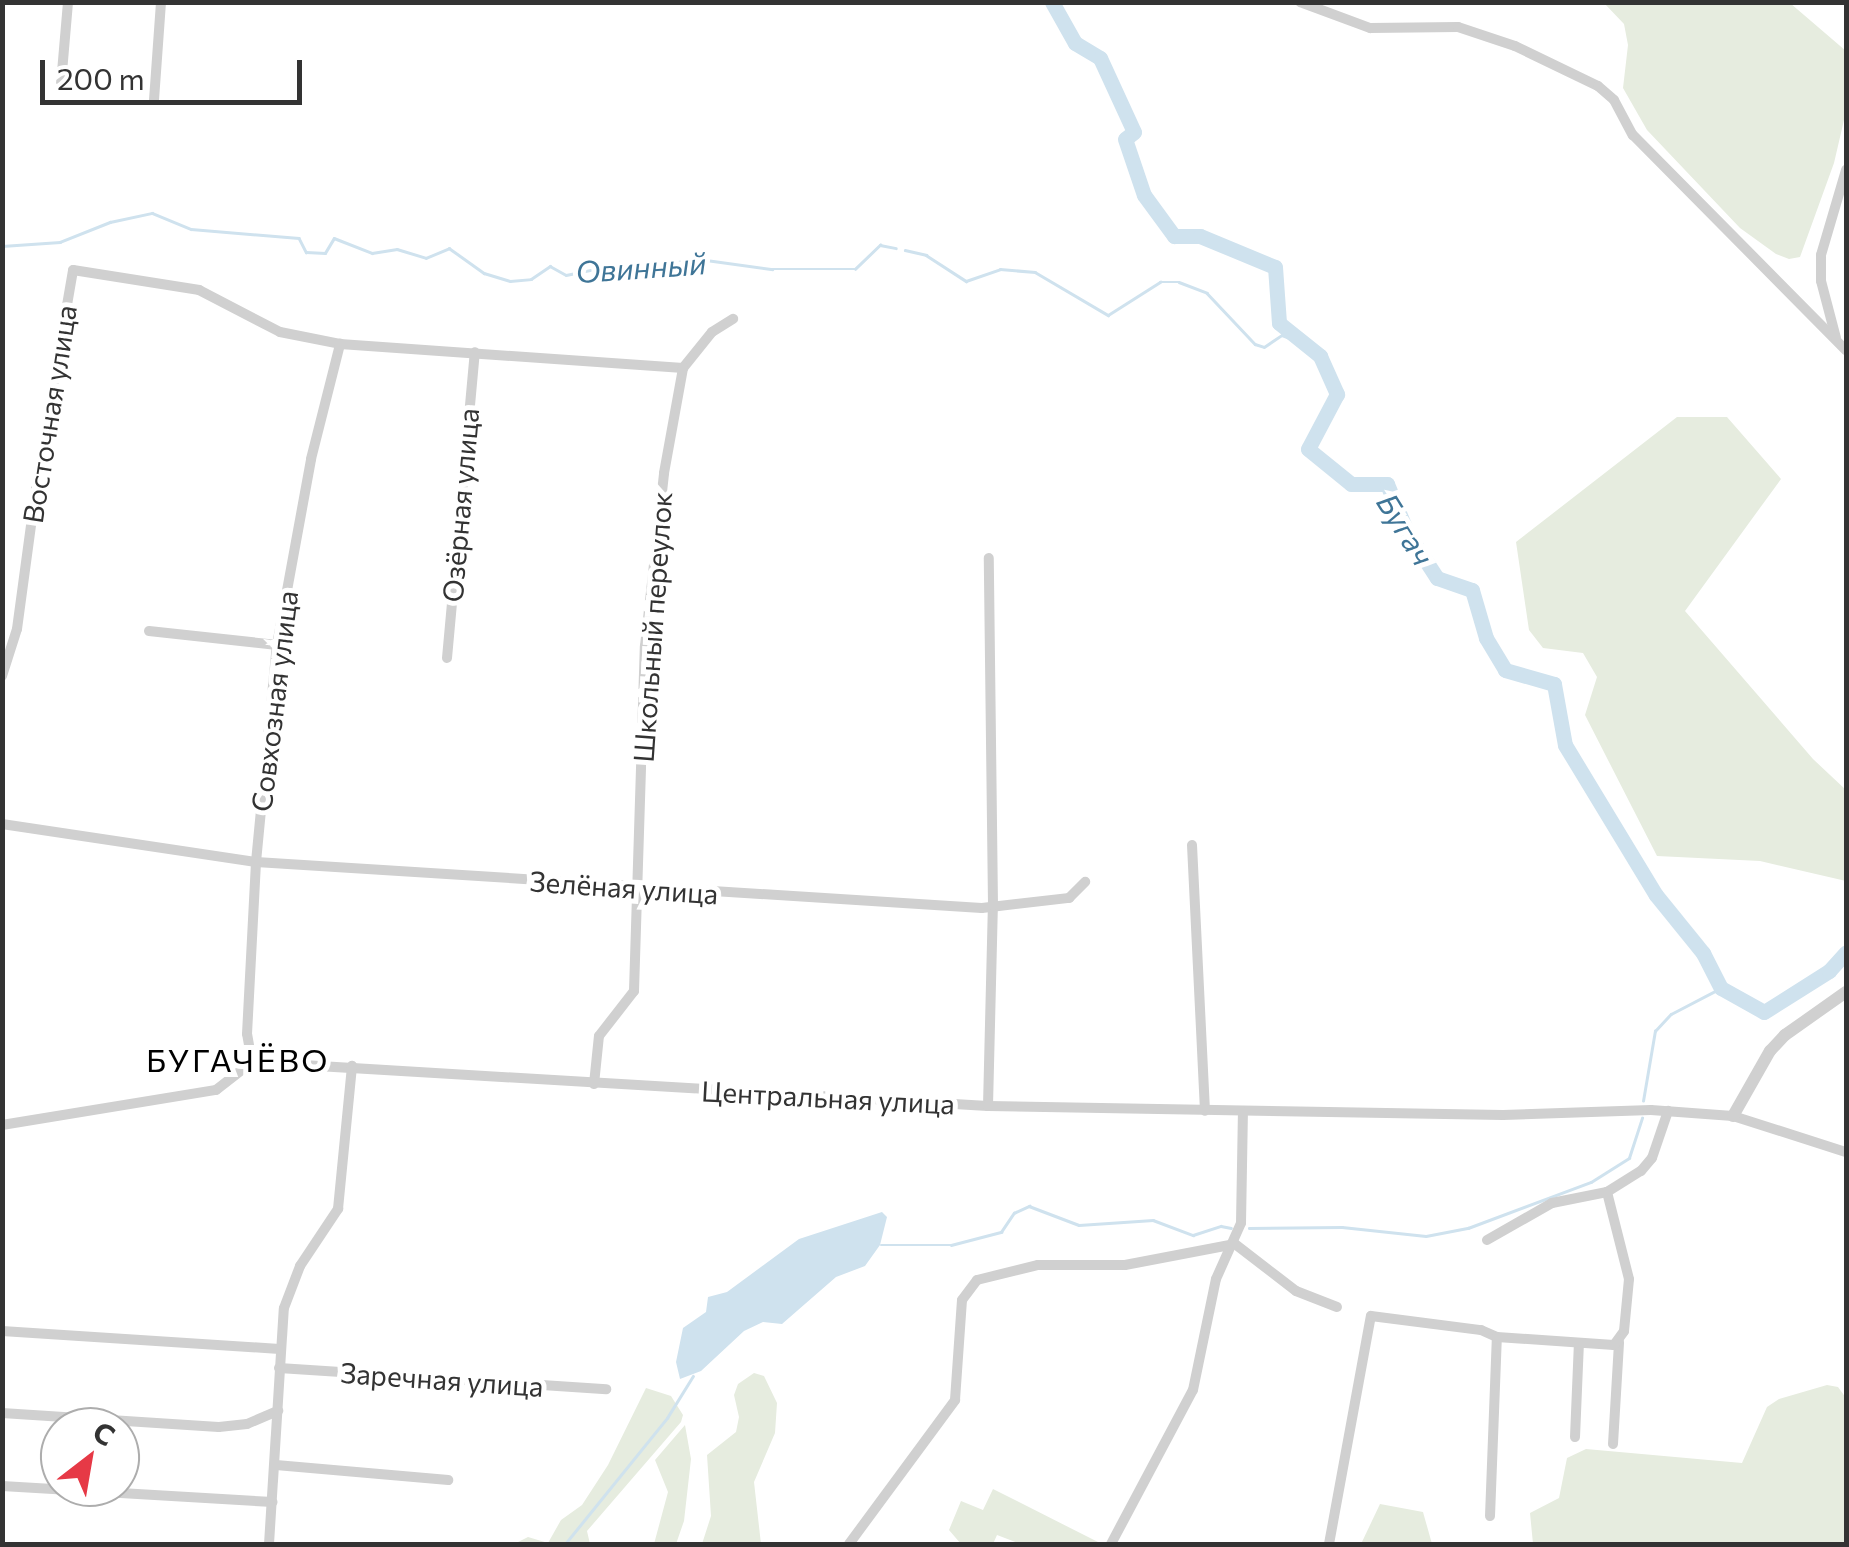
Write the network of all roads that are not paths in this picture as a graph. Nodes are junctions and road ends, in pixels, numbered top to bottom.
1 (68, 2) edge
2 (162, 2) edge
3 (1300, 2) edge
4 (61, 84) dead end
5 (154, 100) dead end
6 (1846, 170) edge
7 (733, 320) dead end
8 (1836, 340) junction
9 (340, 344) junction
10 (1846, 350) edge
11 (475, 352) junction
12 (684, 368) junction
13 (989, 558) dead end
14 (2, 616) edge
15 (17, 618) junction
16 (150, 632) dead end
17 (277, 644) junction
18 (447, 658) dead end
19 (2, 676) edge
20 (2, 824) edge
21 (1192, 844) dead end
22 (256, 862) junction
23 (1085, 882) dead end
24 (636, 888) junction
25 (993, 905) junction
26 (1846, 992) edge
27 (252, 1062) junction
28 (352, 1066) junction
29 (594, 1084) junction
30 (988, 1106) junction
31 (1206, 1111) junction
32 (1668, 1111) junction
33 (1244, 1112) junction
34 (1733, 1116) junction
35 (2, 1125) edge
36 (1846, 1152) edge
37 (1607, 1192) junction
38 (1487, 1240) dead end
39 (1235, 1244) junction
40 (1338, 1307) dead end
41 (2, 1331) edge
42 (1496, 1337) junction
43 (1619, 1342) junction
44 (1579, 1344) junction
45 (278, 1348) junction
46 (279, 1368) junction
47 (606, 1389) dead end
48 (278, 1411) junction
49 (2, 1413) edge
50 (1575, 1437) dead end
51 (1612, 1444) dead end
52 (276, 1465) junction
53 (448, 1480) dead end
54 (2, 1486) edge
55 (272, 1502) junction
56 (1490, 1516) dead end
57 (269, 1544) edge
58 (848, 1544) edge
59 (1111, 1544) edge
60 (1329, 1544) edge

1 - 4 street
2 - 5 street
3 - 8 street
6 - 8 street
7 - 12 street
8 - 10 street
9 - 11 street
9 - 15 street, Восточная улица
9 - 17 street, Совхозная улица
11 - 12 street
11 - 18 street, Озёрная улица
12 - 24 street, Школьный переулок
13 - 25 street
14 - 15 street
15 - 19 street, Восточная улица
16 - 17 street
17 - 22 street, Совхозная улица
20 - 22 street, Зелёная улица
21 - 31 street
22 - 24 street, Зелёная улица
22 - 27 street, Совхозная улица
23 - 25 street, Зелёная улица
24 - 25 street, Зелёная улица
24 - 29 street, Школьный переулок
25 - 30 street
26 - 34 street
27 - 28 street, Центральная улица
27 - 35 street
28 - 29 street, Центральная улица
28 - 45 street
29 - 30 street, Центральная улица
30 - 31 street, Центральная улица
31 - 33 street, Центральная улица
32 - 33 street, Центральная улица
32 - 34 street, Центральная улица
32 - 37 street
33 - 39 street
34 - 36 street, Центральная улица
37 - 38 street
37 - 43 street
39 - 40 street
39 - 58 street
39 - 59 street
41 - 45 street
42 - 44 street
42 - 56 street
42 - 60 street
43 - 44 street
43 - 51 street
44 - 50 street
45 - 46 street
46 - 47 street, Заречная улица
46 - 48 street
48 - 49 street
48 - 52 street
52 - 53 street
52 - 55 street
54 - 55 street
55 - 57 street

